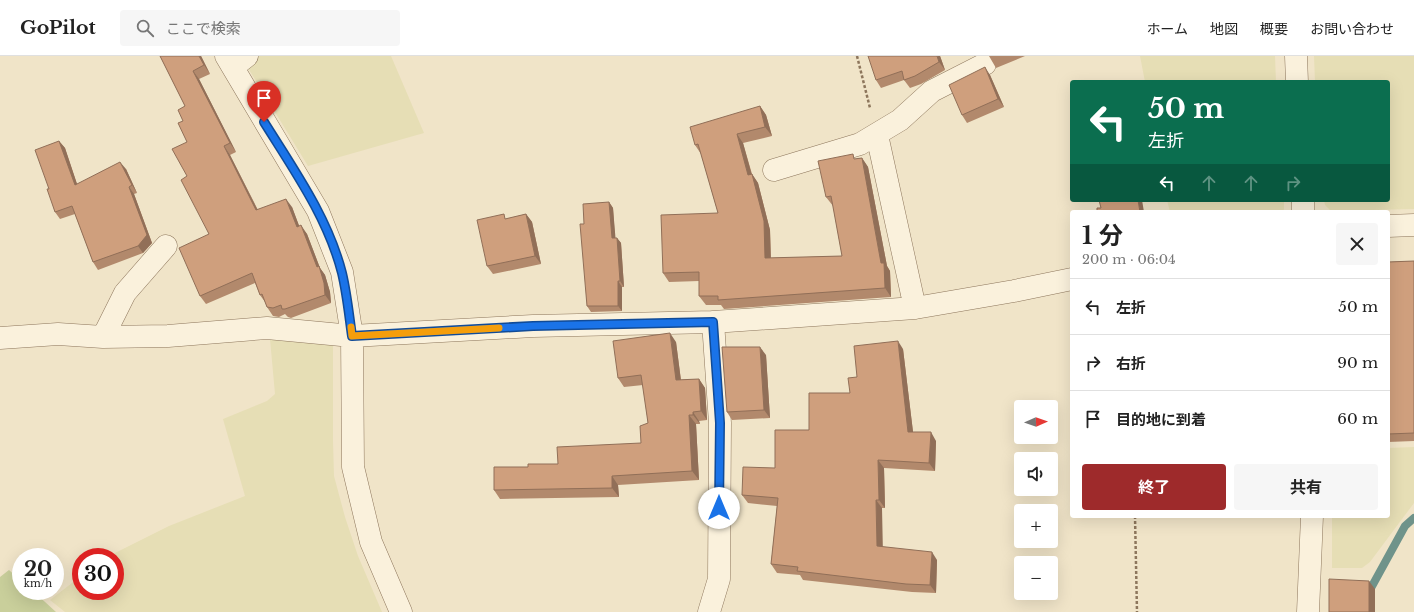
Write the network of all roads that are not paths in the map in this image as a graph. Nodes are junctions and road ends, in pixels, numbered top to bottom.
1 (1296, 56) edge
2 (235, 60) edge
3 (985, 64) dead end
4 (1297, 80) edge
5 (877, 135) junction
6 (774, 170) dead end
7 (1414, 225) edge
8 (1390, 226) edge
9 (166, 246) dead end
10 (1070, 279) edge
11 (915, 308) junction
12 (713, 322) junction
13 (352, 336) junction
14 (103, 337) junction
15 (0, 338) edge
16 (1312, 518) edge
17 (401, 612) edge
18 (709, 612) edge
19 (1308, 612) edge

1 - 4 street
2 - 13 street
3 - 5 street
5 - 6 street
5 - 11 street
7 - 8 street
9 - 14 street
10 - 11 street
11 - 12 street
12 - 13 street
12 - 18 street
13 - 14 street
13 - 17 street
14 - 15 street
16 - 19 street

